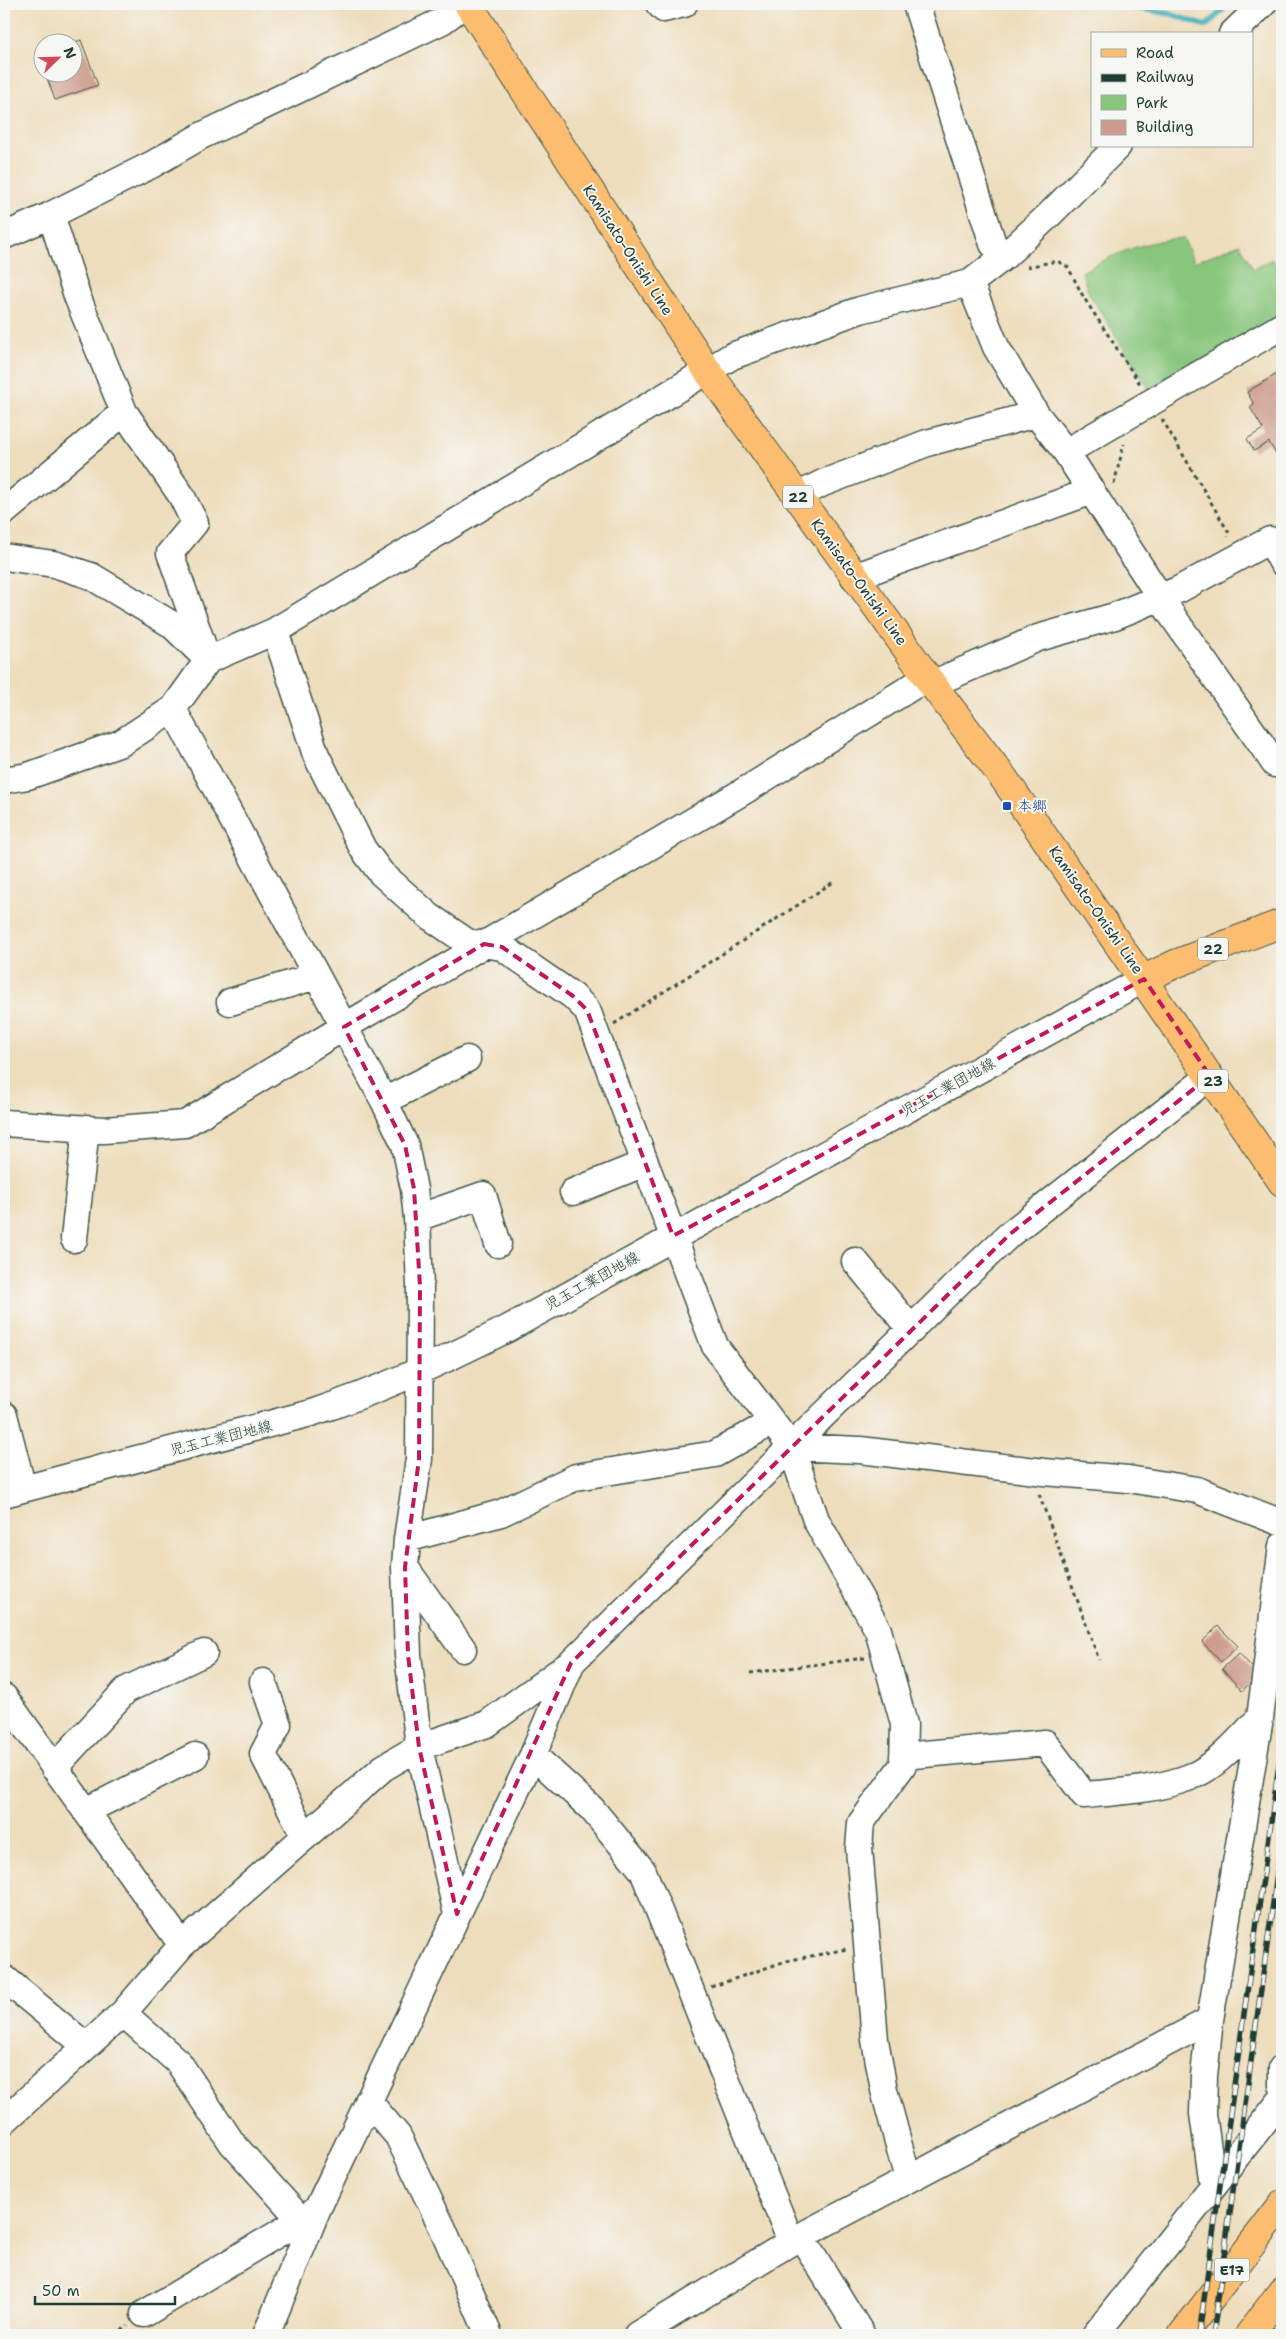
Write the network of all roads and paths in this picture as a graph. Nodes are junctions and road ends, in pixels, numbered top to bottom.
1 (466, 4) edge
2 (659, 4) edge
3 (684, 4) edge
4 (916, 4) edge
5 (1263, 4) edge
6 (1234, 32) edge
7 (1116, 148) edge
8 (51, 216) junction
9 (4, 236) edge
10 (1005, 256) junction
11 (970, 283) junction
12 (1282, 326) edge
13 (707, 370) junction
14 (1157, 411) junction
15 (124, 412) junction
16 (1036, 414) junction
17 (1127, 435) dead end
18 (1066, 452) junction
19 (1102, 489) junction
20 (797, 496) junction
21 (4, 512) edge
22 (1227, 545) dead end
23 (4, 558) edge
24 (1282, 562) edge
25 (854, 576) junction
26 (1160, 597) junction
27 (275, 631) junction
28 (208, 660) junction
29 (932, 684) junction
30 (172, 709) junction
31 (1282, 764) edge
32 (4, 780) edge
33 (835, 881) dead end
34 (1282, 923) edge
35 (484, 944) junction
36 (316, 976) junction
37 (1144, 979) junction
38 (230, 1002) dead end
39 (344, 1027) junction
40 (597, 1036) junction
41 (467, 1059) dead end
42 (1210, 1076) junction
43 (384, 1101) junction
44 (4, 1123) edge
45 (86, 1128) junction
46 (645, 1164) junction
47 (1282, 1182) edge
48 (574, 1192) dead end
49 (417, 1218) junction
50 (673, 1236) junction
51 (74, 1239) dead end
52 (498, 1244) dead end
53 (855, 1261) dead end
54 (912, 1330) junction
55 (420, 1372) junction
56 (4, 1415) edge
57 (772, 1422) junction
58 (791, 1448) junction
59 (1031, 1470) junction
60 (13, 1492) edge
61 (1282, 1523) edge
62 (406, 1539) junction
63 (1282, 1546) edge
64 (405, 1567) junction
65 (463, 1650) dead end
66 (204, 1653) dead end
67 (885, 1656) junction
68 (1099, 1660) dead end
69 (571, 1663) junction
70 (750, 1673) dead end
71 (263, 1682) dead end
72 (4, 1697) edge
73 (1260, 1718) junction
74 (419, 1747) junction
75 (533, 1755) junction
76 (195, 1756) dead end
77 (903, 1756) junction
78 (54, 1768) junction
79 (86, 1811) junction
80 (305, 1837) junction
81 (457, 1914) junction
82 (182, 1945) junction
83 (867, 1946) junction
84 (4, 1978) edge
85 (692, 1994) junction
86 (123, 2013) junction
87 (1210, 2020) junction
88 (86, 2046) junction
89 (1282, 2068) edge
90 (1282, 2085) edge
91 (1282, 2099) edge
92 (368, 2101) junction
93 (4, 2121) edge
94 (908, 2178) junction
95 (1213, 2185) junction
96 (1282, 2205) edge
97 (309, 2215) junction
98 (796, 2239) junction
99 (1282, 2290) edge
100 (144, 2314) dead end
101 (266, 2335) edge
102 (489, 2335) edge
103 (637, 2335) edge
104 (862, 2335) edge
105 (1095, 2335) edge
106 (1182, 2335) edge
107 (1249, 2335) edge

1 - 8 street
1 - 13 main road, Kamisato-Onishi Line / 22
2 - 3 street
4 - 10 street
5 - 6 street
7 - 10 street
8 - 9 street
8 - 15 street
10 - 11 street
10 - 14 path
11 - 13 street
11 - 16 street
12 - 14 street
13 - 20 main road, Kamisato-Onishi Line / 22
13 - 27 street
14 - 18 street
14 - 22 path
15 - 21 street
15 - 28 street
16 - 18 street
16 - 20 street
17 - 19 path
18 - 19 street
19 - 25 street
19 - 26 street
20 - 25 main road, Kamisato-Onishi Line / 22
23 - 28 street
24 - 26 street
25 - 29 main road, Kamisato-Onishi Line / 22
26 - 29 street
26 - 31 street
27 - 28 street
27 - 35 street
28 - 30 street
29 - 35 street
29 - 37 main road, Kamisato-Onishi Line / 22
30 - 32 street
30 - 36 street
33 - 40 path
34 - 37 main road, Kamisato-Onishi Line / 22
35 - 39 street
35 - 40 street
36 - 38 street
36 - 39 street
37 - 42 main road, 23
37 - 50 street, 児玉工業団地線
39 - 43 street
39 - 45 street
40 - 46 street
41 - 43 street
42 - 47 main road, 23
42 - 54 street
43 - 49 street
44 - 45 street
45 - 51 street
46 - 48 street
46 - 50 street
49 - 52 street
49 - 55 street
50 - 55 street, 児玉工業団地線
50 - 57 street
53 - 54 street
54 - 58 street
55 - 60 street, 児玉工業団地線
55 - 62 street
56 - 60 street
57 - 58 street
57 - 62 street
58 - 59 street
58 - 67 street
58 - 69 street
59 - 61 street
59 - 68 path
62 - 64 street
63 - 73 street
64 - 65 street
64 - 74 street
66 - 78 street
67 - 70 path
67 - 77 street
69 - 74 street
69 - 75 street
71 - 80 street
72 - 78 street
73 - 77 street
73 - 87 street
74 - 80 street
74 - 81 street
75 - 81 street
75 - 85 street
76 - 79 street
77 - 83 street
78 - 79 street
79 - 82 street
80 - 82 street
81 - 92 street
82 - 86 street
83 - 85 path
83 - 94 street
84 - 88 street
85 - 98 street
86 - 88 street
86 - 97 street
87 - 94 street
87 - 95 street
88 - 93 street
89 - 90 street
91 - 95 street
92 - 97 street
92 - 102 street
94 - 98 street
95 - 105 street
96 - 106 main road, E17
97 - 100 street
97 - 101 street
98 - 103 street
98 - 104 street
99 - 107 main road

